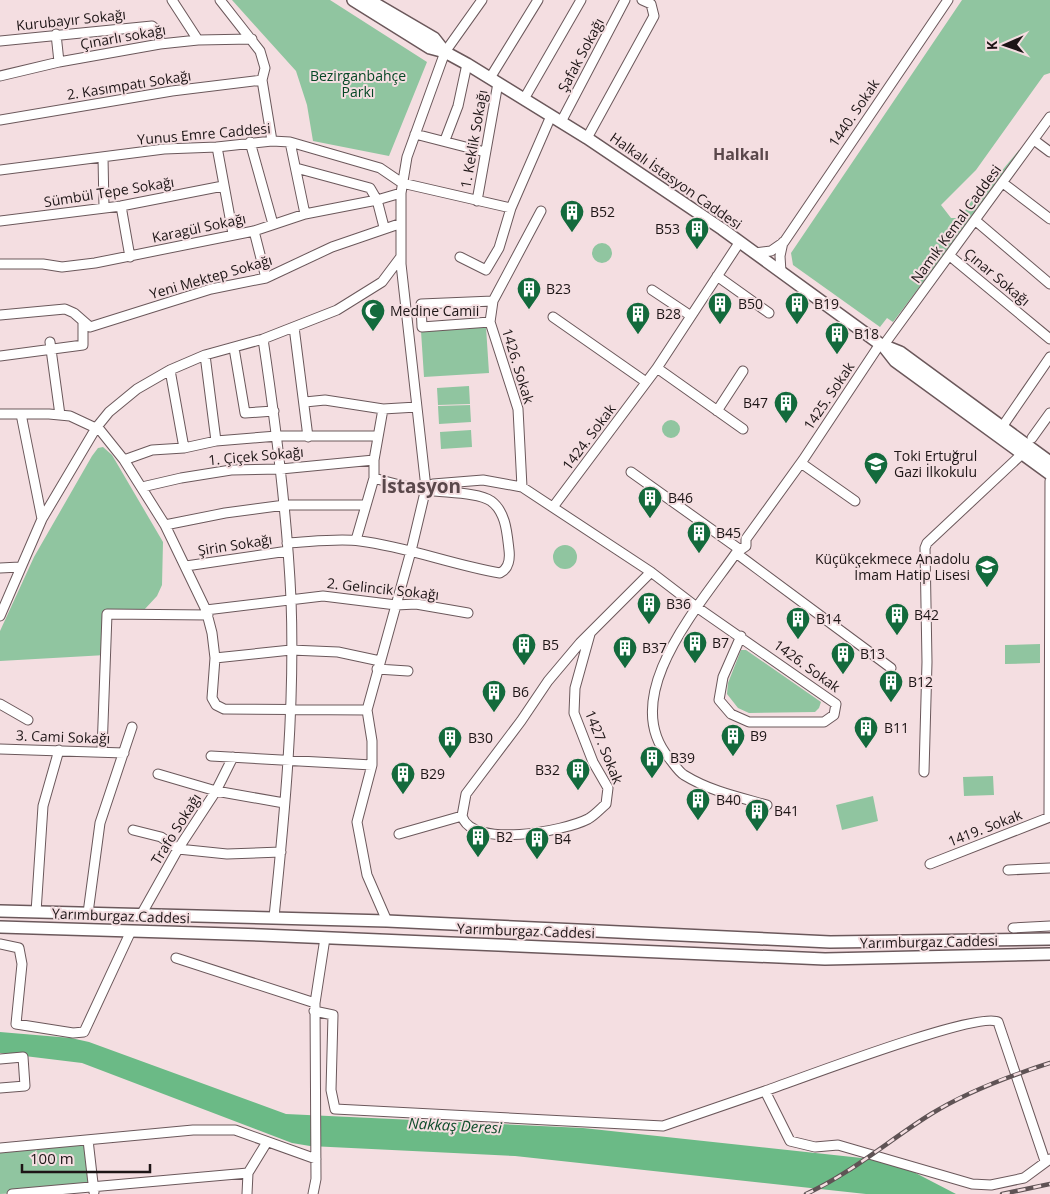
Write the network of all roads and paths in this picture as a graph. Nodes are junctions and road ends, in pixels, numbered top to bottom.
1 (172, 0) edge
2 (220, 0) edge
3 (353, 0) edge
4 (369, 0) edge
5 (482, 0) edge
6 (538, 0) edge
7 (581, 0) edge
8 (625, 0) edge
9 (642, 0) edge
10 (948, 0) edge
11 (56, 34) junction
12 (198, 40) junction
13 (252, 40) junction
14 (0, 41) edge
15 (160, 44) junction
16 (445, 52) junction
17 (59, 62) junction
18 (467, 64) junction
19 (0, 76) edge
20 (262, 80) junction
21 (494, 81) junction
22 (524, 99) junction
23 (1050, 117) edge
24 (556, 119) junction
25 (0, 120) edge
26 (415, 134) junction
27 (586, 138) junction
28 (445, 140) junction
29 (1034, 140) junction
30 (272, 141) junction
31 (250, 142) junction
32 (290, 142) junction
33 (217, 147) junction
34 (485, 152) junction
35 (1050, 152) edge
36 (103, 158) junction
37 (296, 168) junction
38 (0, 170) edge
39 (1003, 182) junction
40 (402, 183) junction
41 (223, 186) junction
42 (401, 193) junction
43 (377, 200) junction
44 (477, 201) junction
45 (121, 206) junction
46 (104, 208) junction
47 (511, 208) junction
48 (541, 210) dead end
49 (305, 214) junction
50 (1050, 219) edge
51 (0, 221) edge
52 (976, 221) junction
53 (273, 224) junction
54 (399, 224) junction
55 (384, 227) junction
56 (254, 230) junction
57 (233, 234) junction
58 (784, 242) junction
59 (739, 243) junction
60 (755, 253) junction
61 (950, 256) junction
62 (130, 257) junction
63 (460, 257) dead end
64 (400, 258) junction
65 (0, 264) edge
66 (781, 272) junction
67 (717, 276) junction
68 (266, 278) junction
69 (1050, 284) edge
70 (652, 290) dead end
71 (493, 301) junction
72 (769, 313) dead end
73 (0, 315) edge
74 (691, 316) junction
75 (553, 317) dead end
76 (490, 322) junction
77 (82, 323) junction
78 (294, 328) junction
79 (263, 339) junction
80 (1050, 339) edge
81 (882, 345) junction
82 (50, 346) junction
83 (234, 348) junction
84 (205, 355) junction
85 (0, 356) edge
86 (1050, 357) edge
87 (657, 368) junction
88 (170, 370) junction
89 (743, 371) dead end
90 (646, 382) junction
91 (305, 402) junction
92 (417, 407) junction
93 (383, 409) junction
94 (717, 411) junction
95 (274, 412) junction
96 (0, 414) edge
97 (21, 414) junction
98 (1050, 414) edge
99 (60, 415) junction
100 (1002, 427) junction
101 (96, 428) junction
102 (743, 429) dead end
103 (277, 436) junction
104 (378, 436) junction
105 (308, 437) junction
106 (216, 441) junction
107 (1027, 446) junction
108 (184, 448) junction
109 (124, 460) junction
110 (374, 460) junction
111 (1050, 462) edge
112 (801, 463) junction
113 (281, 469) junction
114 (631, 472) dead end
115 (1050, 474) edge
116 (374, 478) junction
117 (1050, 481) edge
118 (142, 487) junction
119 (429, 487) junction
120 (522, 488) junction
121 (855, 502) dead end
122 (285, 505) junction
123 (366, 505) junction
124 (553, 507) junction
125 (42, 519) junction
126 (165, 524) junction
127 (356, 540) junction
128 (287, 547) junction
129 (411, 551) junction
130 (737, 551) junction
131 (186, 566) junction
132 (20, 567) junction
133 (0, 568) edge
134 (651, 572) junction
135 (291, 600) junction
136 (396, 605) junction
137 (698, 608) junction
138 (207, 612) junction
139 (468, 613) dead end
140 (0, 616) edge
141 (590, 634) junction
142 (741, 636) junction
143 (292, 650) junction
144 (215, 658) junction
145 (378, 665) junction
146 (891, 668) dead end
147 (408, 671) dead end
148 (0, 704) edge
149 (290, 709) junction
150 (367, 710) junction
151 (28, 720) dead end
152 (132, 727) dead end
153 (0, 749) edge
154 (59, 750) junction
155 (102, 751) junction
156 (124, 753) junction
157 (211, 756) dead end
158 (233, 757) junction
159 (288, 761) junction
160 (372, 765) junction
161 (924, 772) dead end
162 (158, 774) dead end
163 (216, 791) junction
164 (284, 803) junction
165 (767, 805) dead end
166 (462, 816) junction
167 (1050, 817) edge
168 (134, 830) dead end
169 (399, 834) dead end
170 (178, 849) junction
171 (281, 852) junction
172 (930, 864) dead end
173 (1050, 868) edge
174 (1008, 870) dead end
175 (0, 911) edge
176 (36, 912) junction
177 (88, 913) junction
178 (141, 915) junction
179 (274, 917) junction
180 (387, 920) junction
181 (1050, 926) edge
182 (0, 927) edge
183 (1014, 928) dead end
184 (131, 931) junction
185 (272, 936) junction
186 (325, 938) junction
187 (1050, 939) edge
188 (0, 944) edge
189 (1050, 954) edge
190 (176, 958) dead end
191 (314, 1007) junction
192 (0, 1059) edge
193 (0, 1088) edge
194 (765, 1091) junction
195 (88, 1140) junction
196 (267, 1142) junction
197 (0, 1148) edge
198 (316, 1159) junction
199 (1048, 1160) edge
200 (248, 1173) junction
201 (94, 1191) edge
202 (12, 1194) edge
203 (247, 1194) edge
204 (313, 1194) edge

1 - 12 street
2 - 13 street
3 - 16 main road, Halkalı İstasyon Caddesi
4 - 16 main road, Halkalı İstasyon Caddesi
5 - 16 street
6 - 21 street
7 - 22 street
8 - 24 street, Şafak Sokağı
9 - 27 street
10 - 58 street, 1440. Sokak
11 - 14 street, Kurubayır Sokağı
11 - 15 street, Kurubayır Sokağı
11 - 17 street
12 - 13 street, Çınarlı sokağı
12 - 15 street, Çınarlı sokağı
13 - 20 street
15 - 17 street, Çınarlı sokağı
16 - 18 main road, Halkalı İstasyon Caddesi
16 - 26 street
17 - 19 street, Çınarlı sokağı
18 - 21 main road, Halkalı İstasyon Caddesi
18 - 28 street
20 - 25 street, 2. Kasımpatı Sokağı
20 - 30 street
21 - 22 main road, Halkalı İstasyon Caddesi
21 - 34 street, 1. Keklik Sokağı
22 - 24 main road, Halkalı İstasyon Caddesi
23 - 29 street, Namık Kemal Caddesi
24 - 27 main road, Halkalı İstasyon Caddesi
24 - 47 street, Şafak Sokağı
26 - 28 street
26 - 40 street
27 - 59 main road, Halkalı İstasyon Caddesi
28 - 34 street
29 - 35 street
29 - 39 street, Namık Kemal Caddesi
30 - 31 street, Yunus Emre Caddesi
30 - 32 street, Yunus Emre Caddesi
31 - 33 street, Yunus Emre Caddesi
31 - 53 street
32 - 37 street
32 - 40 street, Yunus Emre Caddesi
33 - 36 street, Yunus Emre Caddesi
33 - 41 street
34 - 44 street, 1. Keklik Sokağı
36 - 38 street, Yunus Emre Caddesi
36 - 46 street
37 - 43 street
37 - 49 street
39 - 50 street
39 - 52 street, Namık Kemal Caddesi
40 - 42 street
40 - 44 street
41 - 45 street, Sümbül Tepe Sokağı
41 - 57 street
42 - 43 street, Karagül Sokağı
42 - 54 street
43 - 49 street, Karagül Sokağı
43 - 55 street
44 - 47 street
45 - 46 street, Sümbül Tepe Sokağı
45 - 62 street
46 - 51 street, Sümbül Tepe Sokağı
47 - 63 street, Şafak Sokağı
48 - 71 street, 1426. Sokak
49 - 53 street, Karagül Sokağı
52 - 61 street, Namık Kemal Caddesi
52 - 69 street
53 - 56 street, Karagül Sokağı
54 - 55 street, Yeni Mektep Sokağı
54 - 64 street
55 - 68 street, Yeni Mektep Sokağı
56 - 57 street, Karagül Sokağı
56 - 68 street
57 - 62 street, Karagül Sokağı
58 - 60 street
58 - 66 street, 1440. Sokak
59 - 60 main road, Halkalı İstasyon Caddesi
59 - 67 street, 1424. Sokak
60 - 66 main road, Halkalı İstasyon Caddesi
61 - 80 street, Çınar Sokağı
61 - 81 street, Namık Kemal Caddesi
62 - 65 street, Karagül Sokağı
64 - 78 street
64 - 92 street
66 - 81 main road, Halkalı İstasyon Caddesi
67 - 72 street
67 - 74 street, 1424. Sokak
68 - 77 street, Yeni Mektep Sokağı
70 - 74 street
71 - 76 street, 1426. Sokak
71 - 76 street
73 - 77 street
74 - 87 street, 1424. Sokak
75 - 90 street
76 - 120 street, 1426. Sokak
77 - 82 street
78 - 79 street
78 - 91 street
79 - 83 street
79 - 95 street
81 - 100 main road, Halkalı İstasyon Caddesi
81 - 107 main road, Halkalı İstasyon Caddesi
81 - 112 street, 1425. Sokak
82 - 85 street
82 - 99 street
83 - 84 street
83 - 95 street
84 - 88 street
84 - 106 street
86 - 100 street
87 - 90 street, 1424. Sokak
87 - 94 street
88 - 101 street
88 - 108 street
89 - 94 street
90 - 124 street, 1424. Sokak
91 - 93 street
91 - 105 street
92 - 93 street
92 - 119 street
93 - 104 street
94 - 102 street
95 - 103 street
96 - 97 street
97 - 99 street
97 - 125 street
98 - 107 street
99 - 101 street
100 - 107 main road, Halkalı İstasyon Caddesi
101 - 109 street
101 - 125 street
103 - 105 street
103 - 106 street
103 - 113 street
104 - 105 street
104 - 110 street
106 - 108 street
107 - 111 main road, Halkalı İstasyon Caddesi
107 - 115 main road, Halkalı İstasyon Caddesi
107 - 161 street
108 - 109 street
109 - 118 street
110 - 113 street, 1. Çiçek Sokağı
110 - 116 street
112 - 121 street
112 - 130 street, 1425. Sokak
113 - 118 street, 1. Çiçek Sokağı
113 - 122 street
114 - 130 street
116 - 119 street
116 - 123 street
117 - 167 street
118 - 126 street
119 - 120 street, 1426. Sokak
119 - 129 street
119 - 129 street, Şirin Sokağı
120 - 124 street, 1426. Sokak
122 - 123 street
122 - 126 street
122 - 128 street
123 - 127 street
124 - 134 street, 1426. Sokak
125 - 132 street
126 - 131 street
127 - 128 street, Şirin Sokağı
127 - 129 street, Şirin Sokağı
128 - 131 street, Şirin Sokağı
128 - 135 street
129 - 136 street
130 - 137 street
130 - 146 street
131 - 138 street
132 - 133 street
132 - 140 street
134 - 137 street, 1426. Sokak
134 - 141 street, 1427. Sokak
135 - 136 street, 2. Gelincik Sokağı
135 - 138 street, 2. Gelincik Sokağı
135 - 143 street
136 - 139 street, 2. Gelincik Sokağı
136 - 145 street
137 - 142 street, 1426. Sokak
137 - 165 street
138 - 144 street
138 - 155 street, 2. Gelincik Sokağı
141 - 166 street, 1427. Sokak
141 - 166 street, 1427. Sokak
142 - 142 street, 1426. Sokak
143 - 144 street
143 - 145 street
143 - 149 street
144 - 149 street
145 - 147 street
145 - 150 street
148 - 151 street
149 - 150 street
149 - 159 street
150 - 160 street
152 - 156 street
153 - 154 street, 3. Cami Sokağı
154 - 155 street, 3. Cami Sokağı
154 - 176 street
155 - 156 street, 3. Cami Sokağı
156 - 177 street
157 - 158 street
158 - 159 street
158 - 163 street, Trafo Sokağı
159 - 160 street
159 - 164 street
160 - 180 street
162 - 163 street
163 - 164 street
163 - 170 street, Trafo Sokağı
164 - 171 street
166 - 169 street
167 - 172 street, 1419. Sokak
168 - 170 street
170 - 171 street
170 - 178 street, Trafo Sokağı
171 - 179 street
173 - 174 street
175 - 176 main road, Yarımburgaz Caddesi
176 - 177 main road, Yarımburgaz Caddesi
177 - 178 main road, Yarımburgaz Caddesi
178 - 179 main road, Yarımburgaz Caddesi
179 - 180 main road, Yarımburgaz Caddesi
179 - 185 main road
180 - 187 main road, Yarımburgaz Caddesi
181 - 183 street
182 - 184 main road, Yarımburgaz Caddesi
184 - 185 main road, Yarımburgaz Caddesi
184 - 188 street
185 - 186 main road, Yarımburgaz Caddesi
186 - 189 main road, Yarımburgaz Caddesi
186 - 191 street
190 - 191 street
191 - 194 street
191 - 198 street
192 - 193 street
194 - 199 street
194 - 199 street
195 - 196 street
195 - 197 street
195 - 201 street
196 - 198 street
196 - 200 street
198 - 204 street
200 - 201 street
200 - 203 street
201 - 202 street

